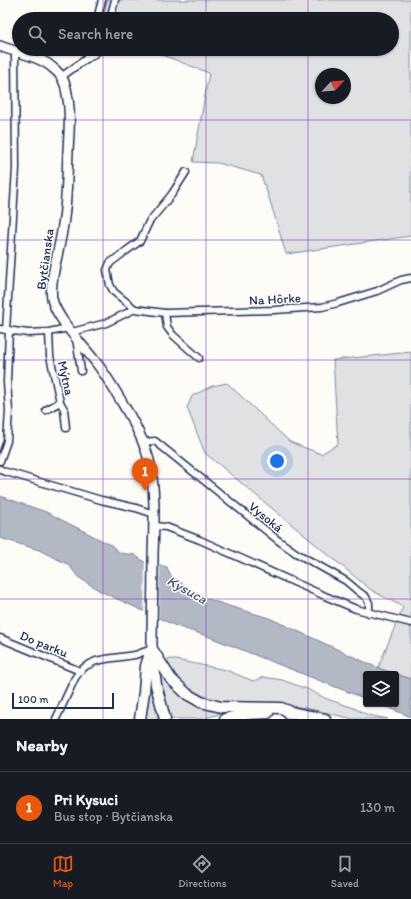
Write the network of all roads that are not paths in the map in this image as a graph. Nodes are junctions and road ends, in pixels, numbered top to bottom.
1 (102, 0) edge
2 (116, 0) edge
3 (99, 12) edge
4 (112, 12) edge
5 (0, 46) edge
6 (12, 50) edge
7 (15, 56) edge
8 (29, 56) edge
9 (87, 56) edge
10 (92, 56) edge
11 (86, 59) junction
12 (61, 76) junction
13 (186, 172) dead end
14 (411, 278) edge
15 (135, 310) junction
16 (165, 314) junction
17 (5, 330) edge
18 (49, 332) junction
19 (72, 332) junction
20 (199, 358) dead end
21 (80, 371) dead end
22 (60, 402) junction
23 (46, 410) dead end
24 (66, 428) dead end
25 (143, 442) junction
26 (0, 461) edge
27 (0, 469) edge
28 (154, 514) junction
29 (154, 526) junction
30 (369, 613) junction
31 (411, 623) edge
32 (0, 638) edge
33 (152, 649) junction
34 (80, 671) junction
35 (294, 713) junction
36 (56, 719) edge
37 (140, 719) edge
38 (165, 719) edge
39 (225, 719) edge
40 (325, 719) edge

1 - 3 street
2 - 4 street
5 - 6 main road, Bytčianska
7 - 17 street
8 - 12 main road, Bytčianska
9 - 11 street
10 - 11 street
11 - 12 street
12 - 19 main road, Bytčianska
13 - 15 street
14 - 16 street, Na Hôrke
15 - 16 street, Na Hôrke
15 - 19 street
16 - 20 street
17 - 18 street
17 - 26 street
18 - 19 street
18 - 22 street, Mýtna
19 - 21 street
19 - 25 main road, Bytčianska
22 - 23 street
22 - 24 street, Mýtna
25 - 28 main road, Bytčianska
25 - 30 street, Vysoká
27 - 28 street
28 - 29 main road, Bytčianska
29 - 30 street
29 - 33 main road, Bytčianska
30 - 31 street
32 - 34 street, Do parku
33 - 34 street
33 - 35 main road
33 - 37 main road
33 - 38 main road
34 - 36 street
35 - 39 main road
35 - 40 main road

